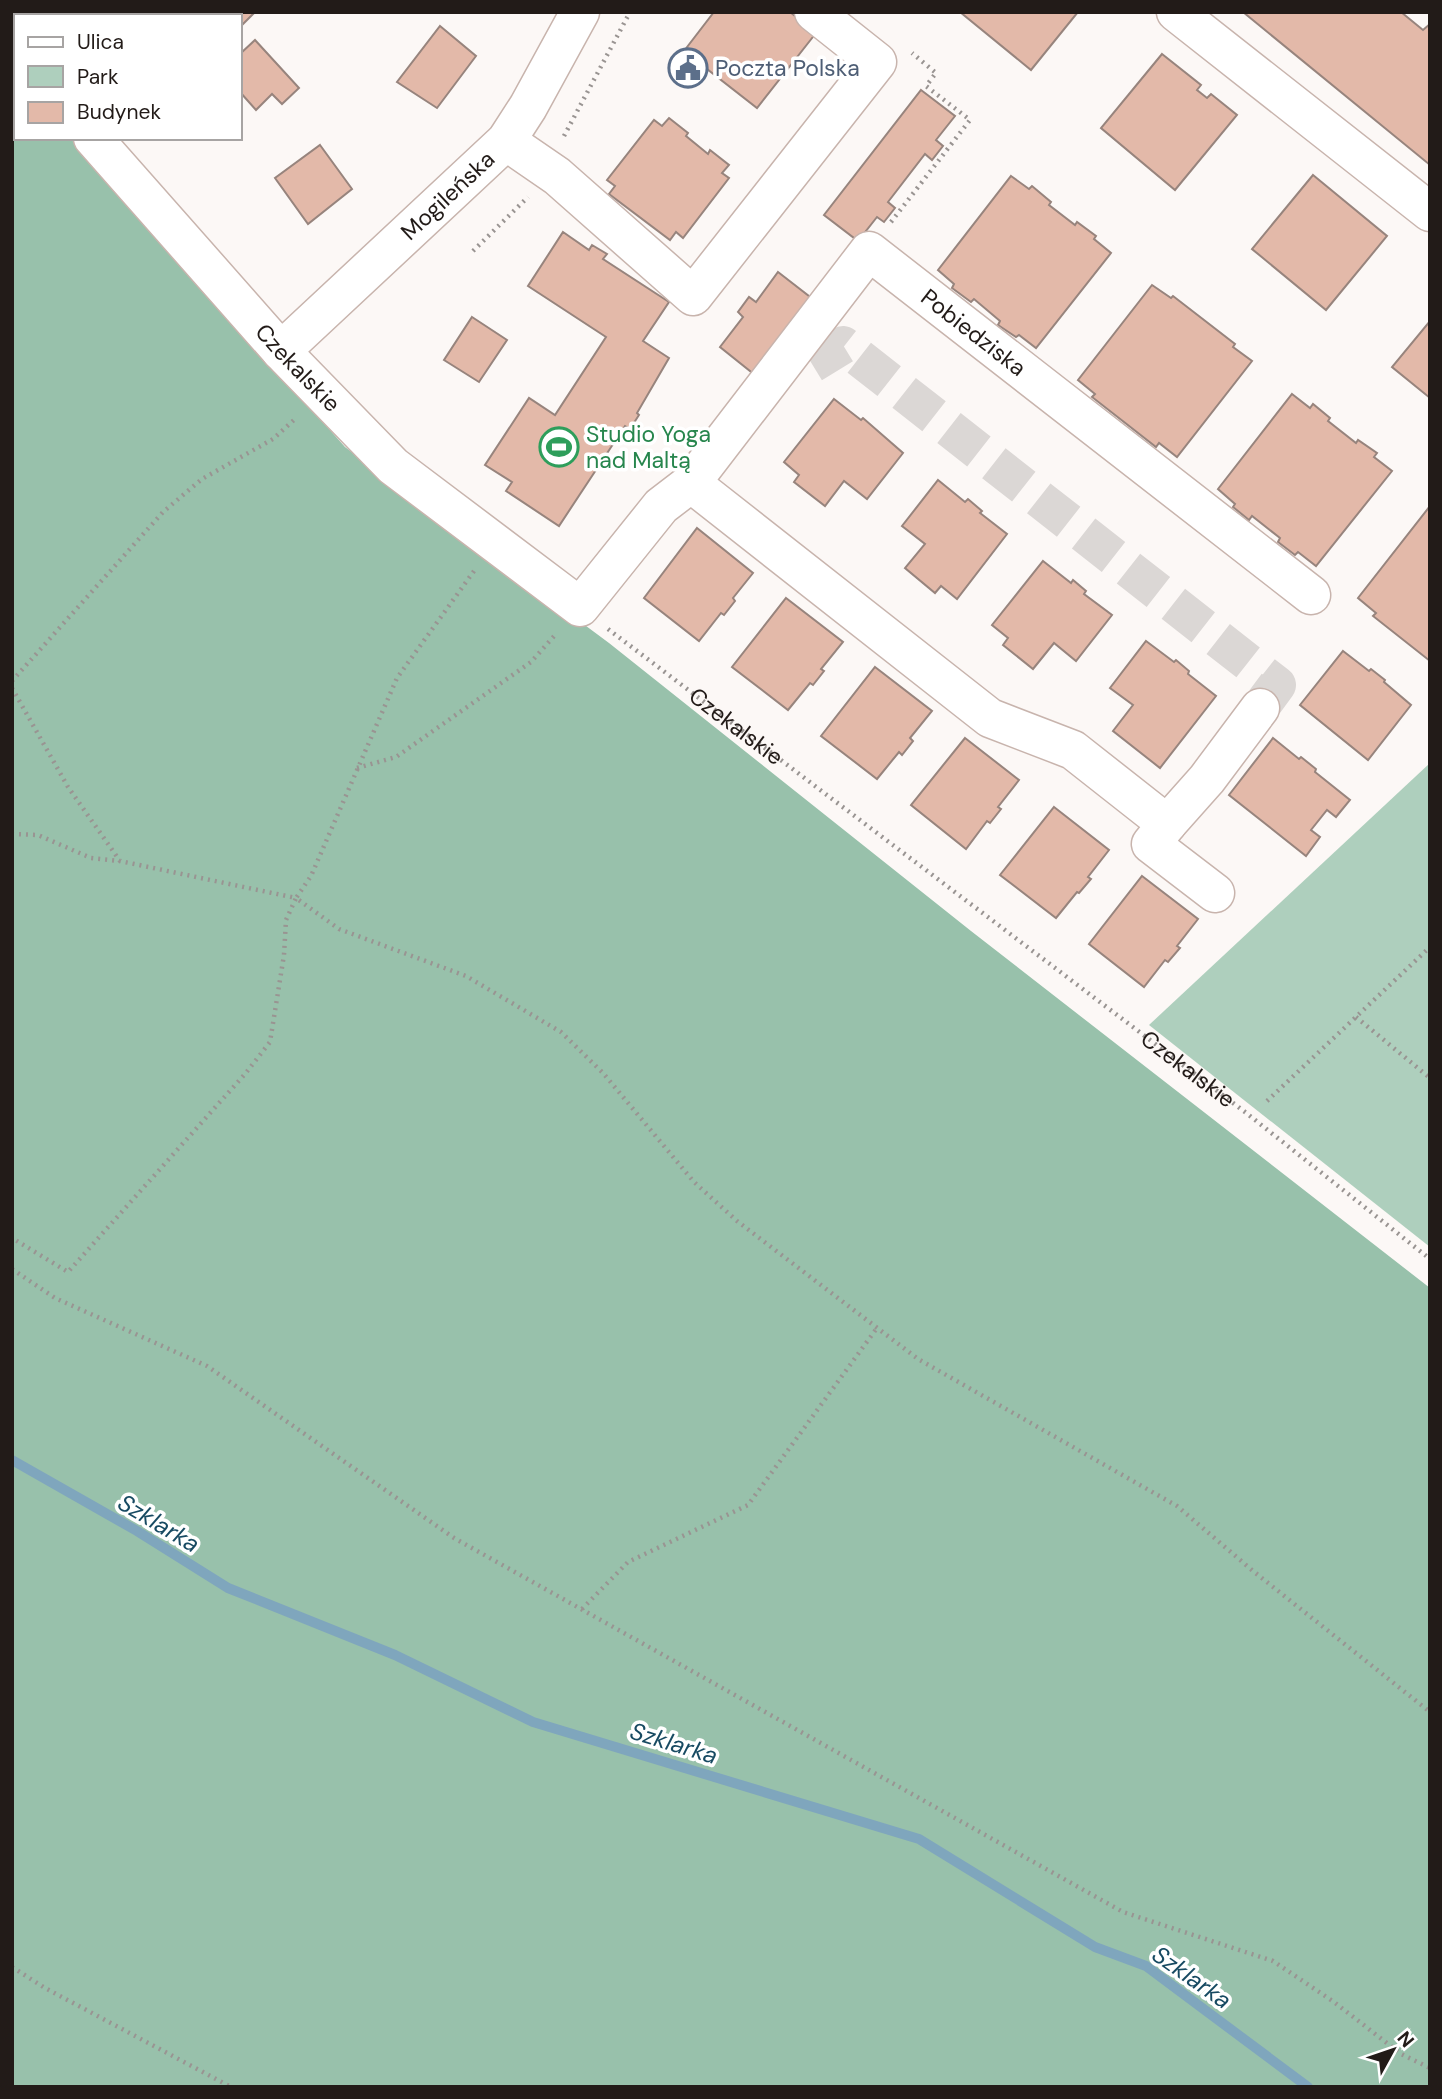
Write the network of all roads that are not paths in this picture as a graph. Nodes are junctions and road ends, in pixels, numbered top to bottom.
1 (580, 12) edge
2 (814, 12) edge
3 (1176, 12) edge
4 (95, 140) edge
5 (506, 141) junction
6 (1430, 212) edge
7 (281, 351) junction
8 (812, 364) tunnel mouth
9 (691, 483) junction
10 (1311, 595) dead end
11 (1261, 708) tunnel mouth
12 (1167, 824) junction
13 (1215, 893) dead end

1 - 5 street, Mogileńska
2 - 5 street
3 - 6 street
4 - 7 street, Czekalskie
5 - 7 street, Mogileńska
7 - 9 street, Czekalskie
8 - 9 street
9 - 10 street, Pobiedziska
9 - 12 street
11 - 12 street
12 - 13 street

